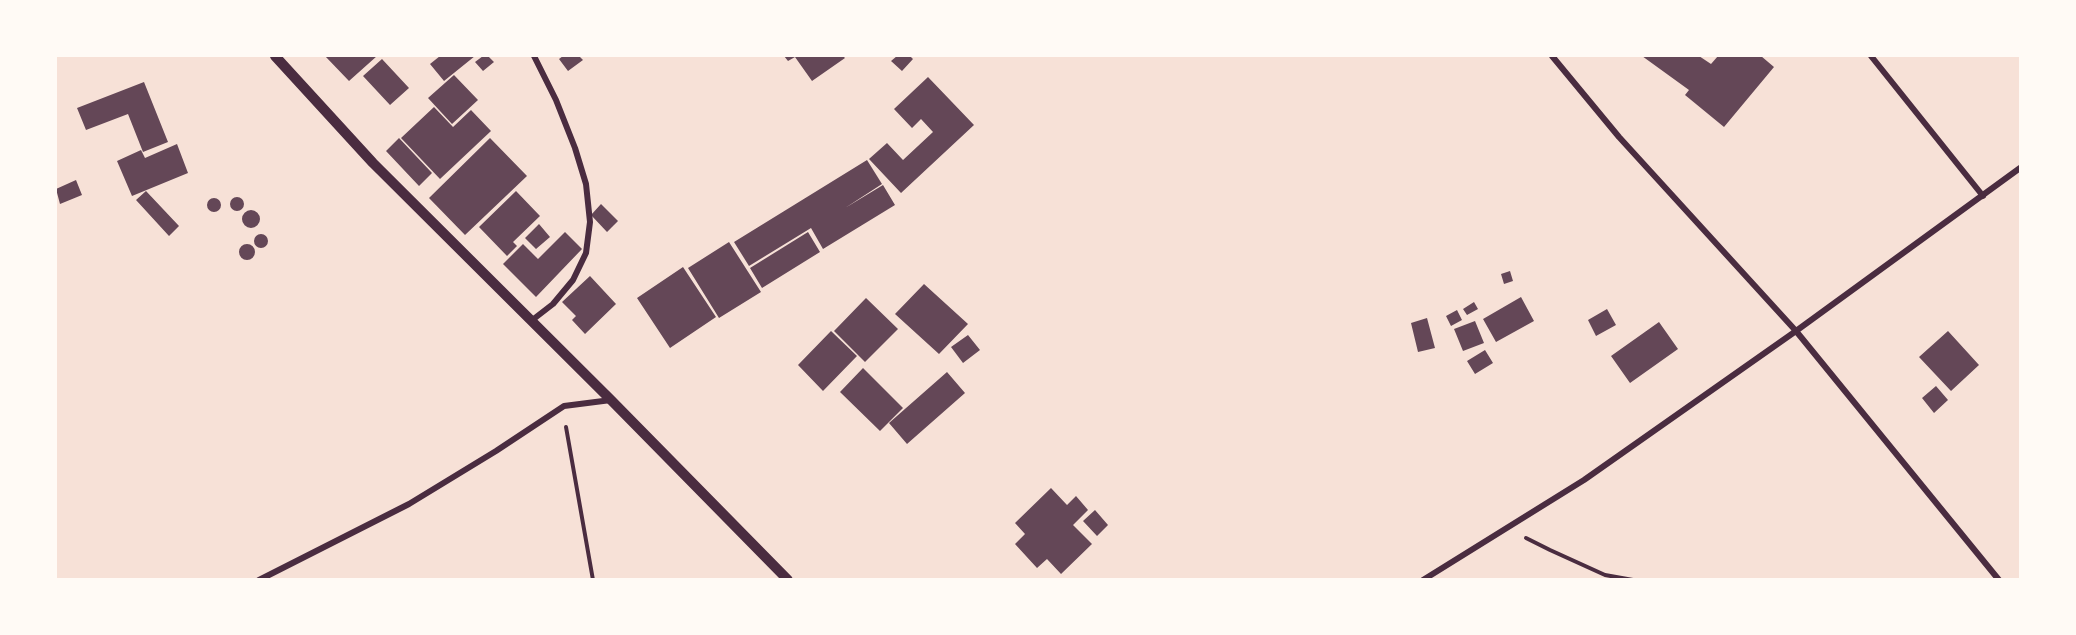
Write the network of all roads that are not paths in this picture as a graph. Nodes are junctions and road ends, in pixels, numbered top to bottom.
1 (275, 56) edge
2 (534, 56) edge
3 (1552, 56) edge
4 (1870, 56) edge
5 (2020, 168) edge
6 (1983, 196) junction
7 (531, 321) junction
8 (1796, 331) junction
9 (611, 400) junction
10 (259, 579) edge
11 (788, 579) edge
12 (1423, 579) edge
13 (1999, 579) edge

1 - 7 street
2 - 7 street
3 - 8 street
4 - 6 street
5 - 6 street
6 - 8 street
7 - 9 street
8 - 12 street
8 - 13 street
9 - 10 street
9 - 11 street

